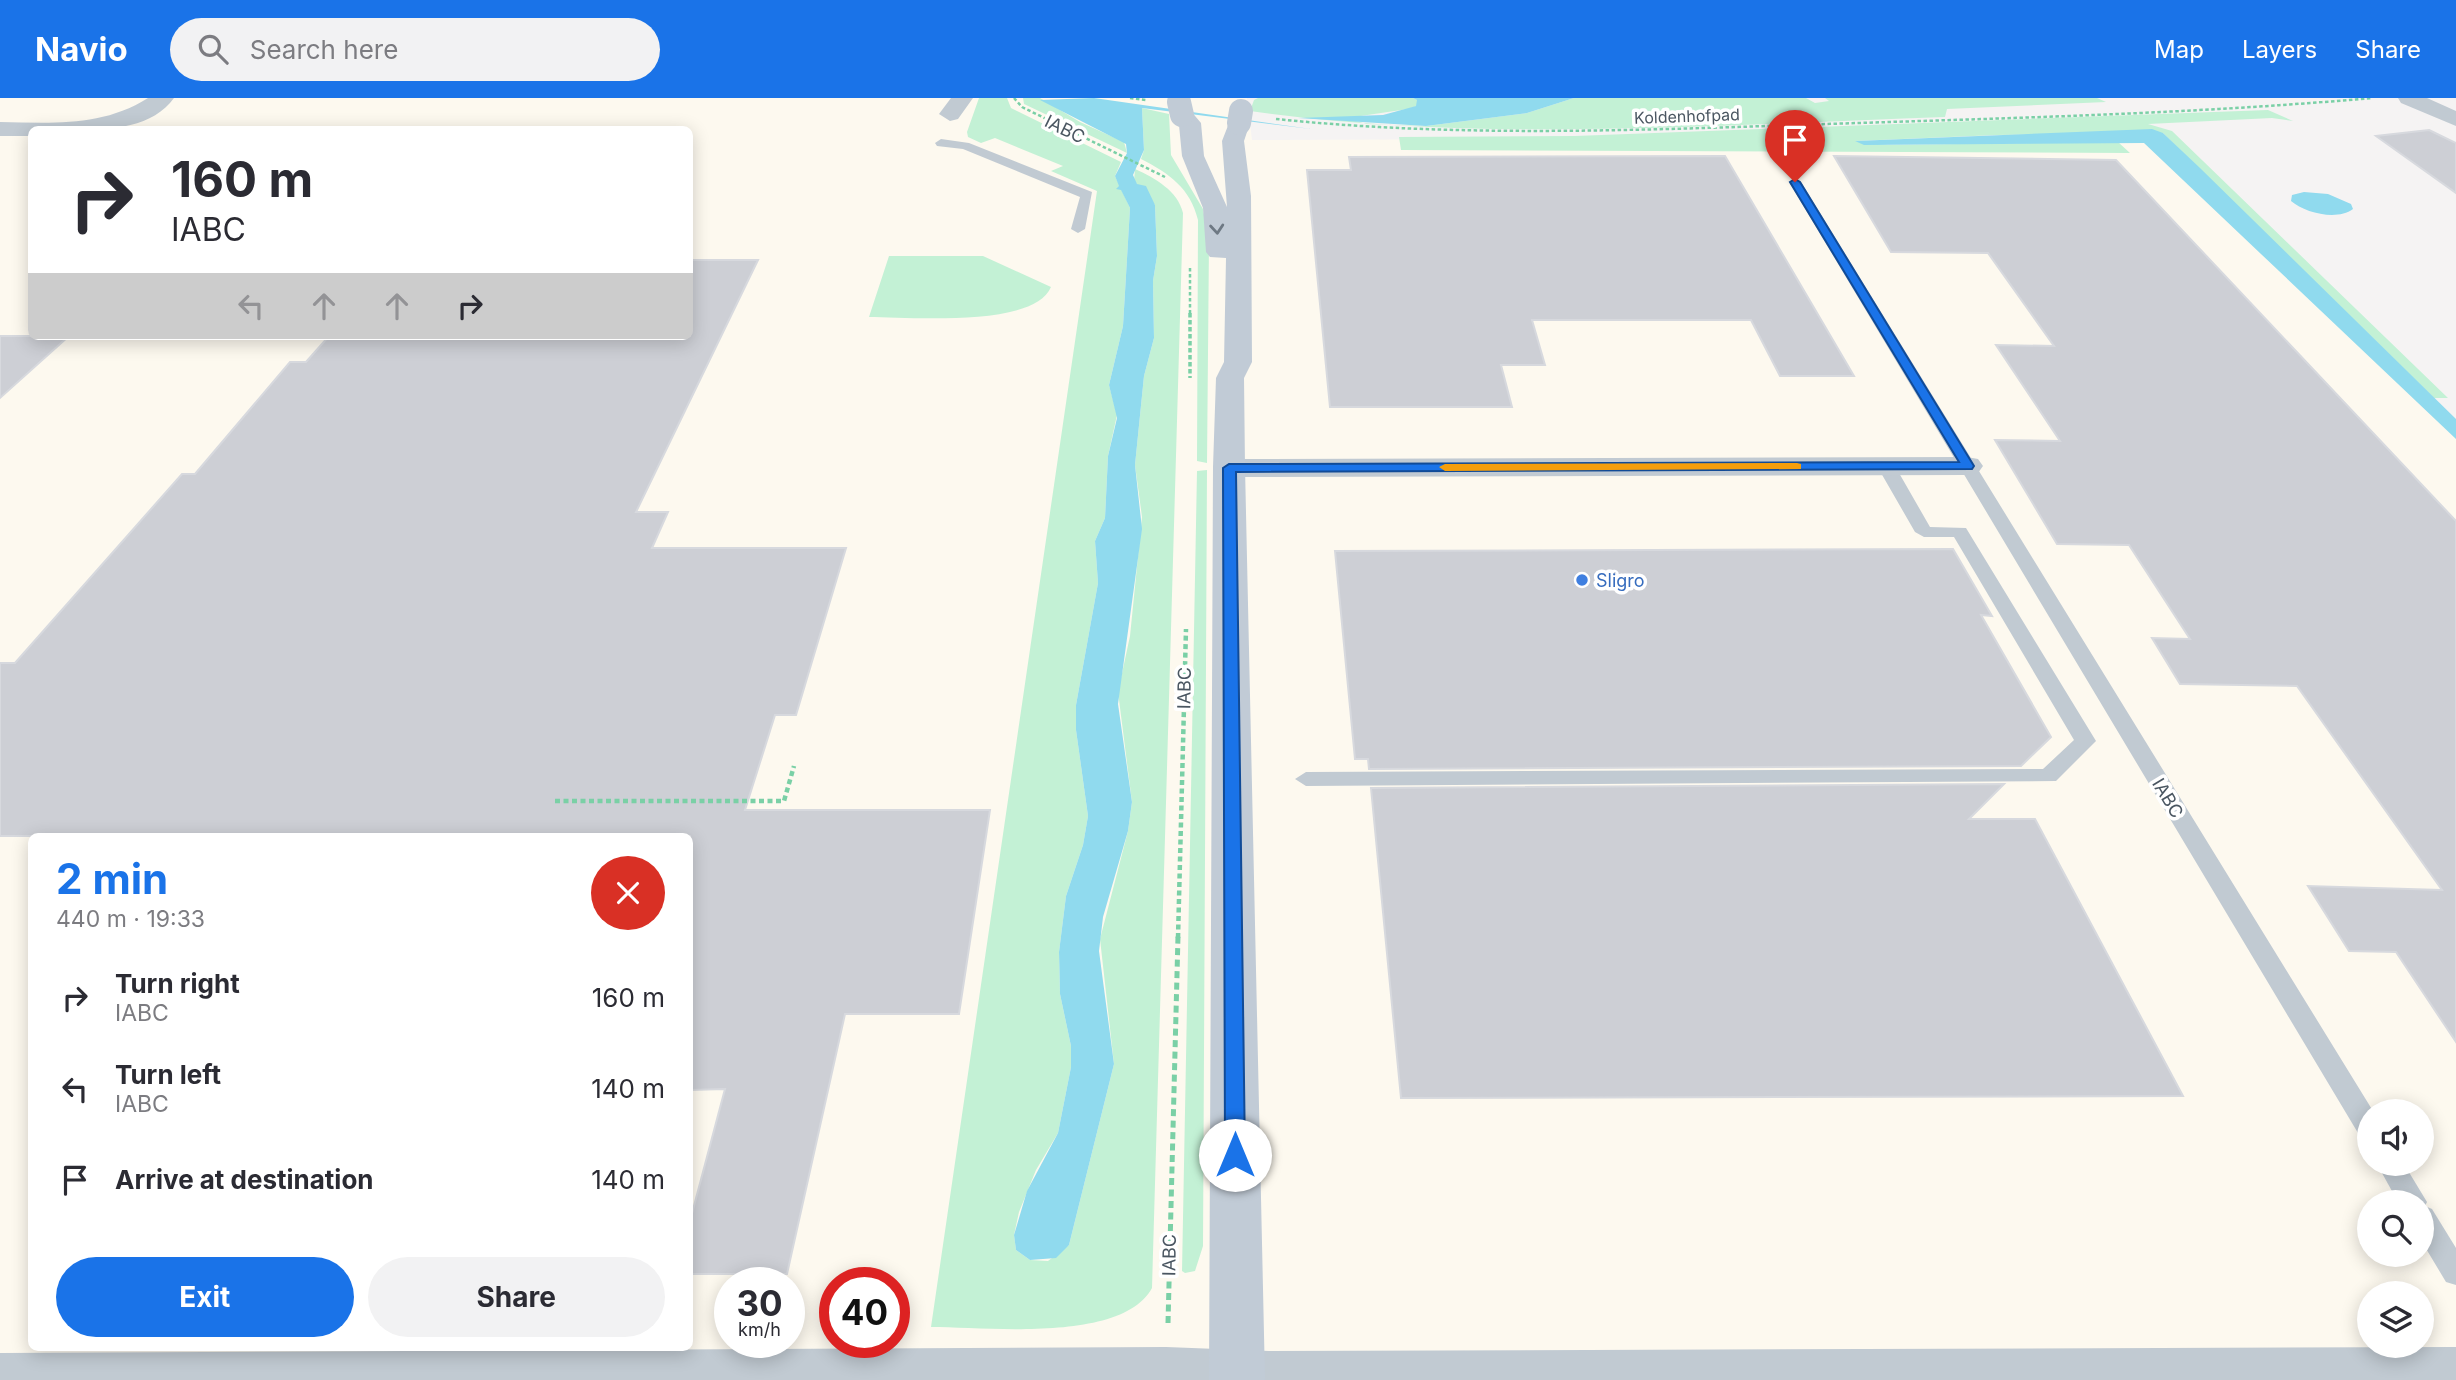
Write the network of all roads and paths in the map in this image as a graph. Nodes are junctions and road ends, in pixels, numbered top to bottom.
1 (163, 98) edge
2 (1014, 98) edge
3 (2372, 98) edge
4 (2409, 98) edge
5 (2456, 107) edge
6 (1187, 108) edge
7 (2433, 108) junction
8 (1233, 115) edge
9 (1266, 118) dead end
10 (2456, 118) edge
11 (107, 126) edge
12 (28, 128) edge
13 (0, 129) edge
14 (941, 143) dead end
15 (1171, 182) dead end
16 (1795, 182) dead end
17 (1078, 229) dead end
18 (1190, 259) dead end
19 (1210, 381) junction
20 (1886, 466) junction
21 (1967, 466) junction
22 (1229, 468) junction
23 (1186, 620) dead end
24 (794, 766) dead end
25 (1306, 779) dead end
26 (555, 801) dead end
27 (2357, 1109) edge
28 (2434, 1237) edge
29 (2456, 1273) edge
30 (2456, 1371) edge
31 (1166, 1372) junction
32 (0, 1378) edge
33 (519, 1378) edge
34 (1237, 1378) edge

1 - 11 street
2 - 15 path, IABC
3 - 9 path, Koldenhofpad
4 - 7 street
5 - 7 street
6 -> 19 street
7 - 10 street
8 - 19 street
12 - 13 street
14 - 17 lane
16 - 21 lane, IABC
18 - 19 path
19 - 22 street
20 - 21 street
20 - 22 street
20 - 25 lane
21 - 27 lane, IABC
22 - 34 street
23 - 31 path, IABC
24 - 26 path
28 - 29 lane
30 - 34 street
31 - 33 street
31 - 34 street
32 - 33 street

